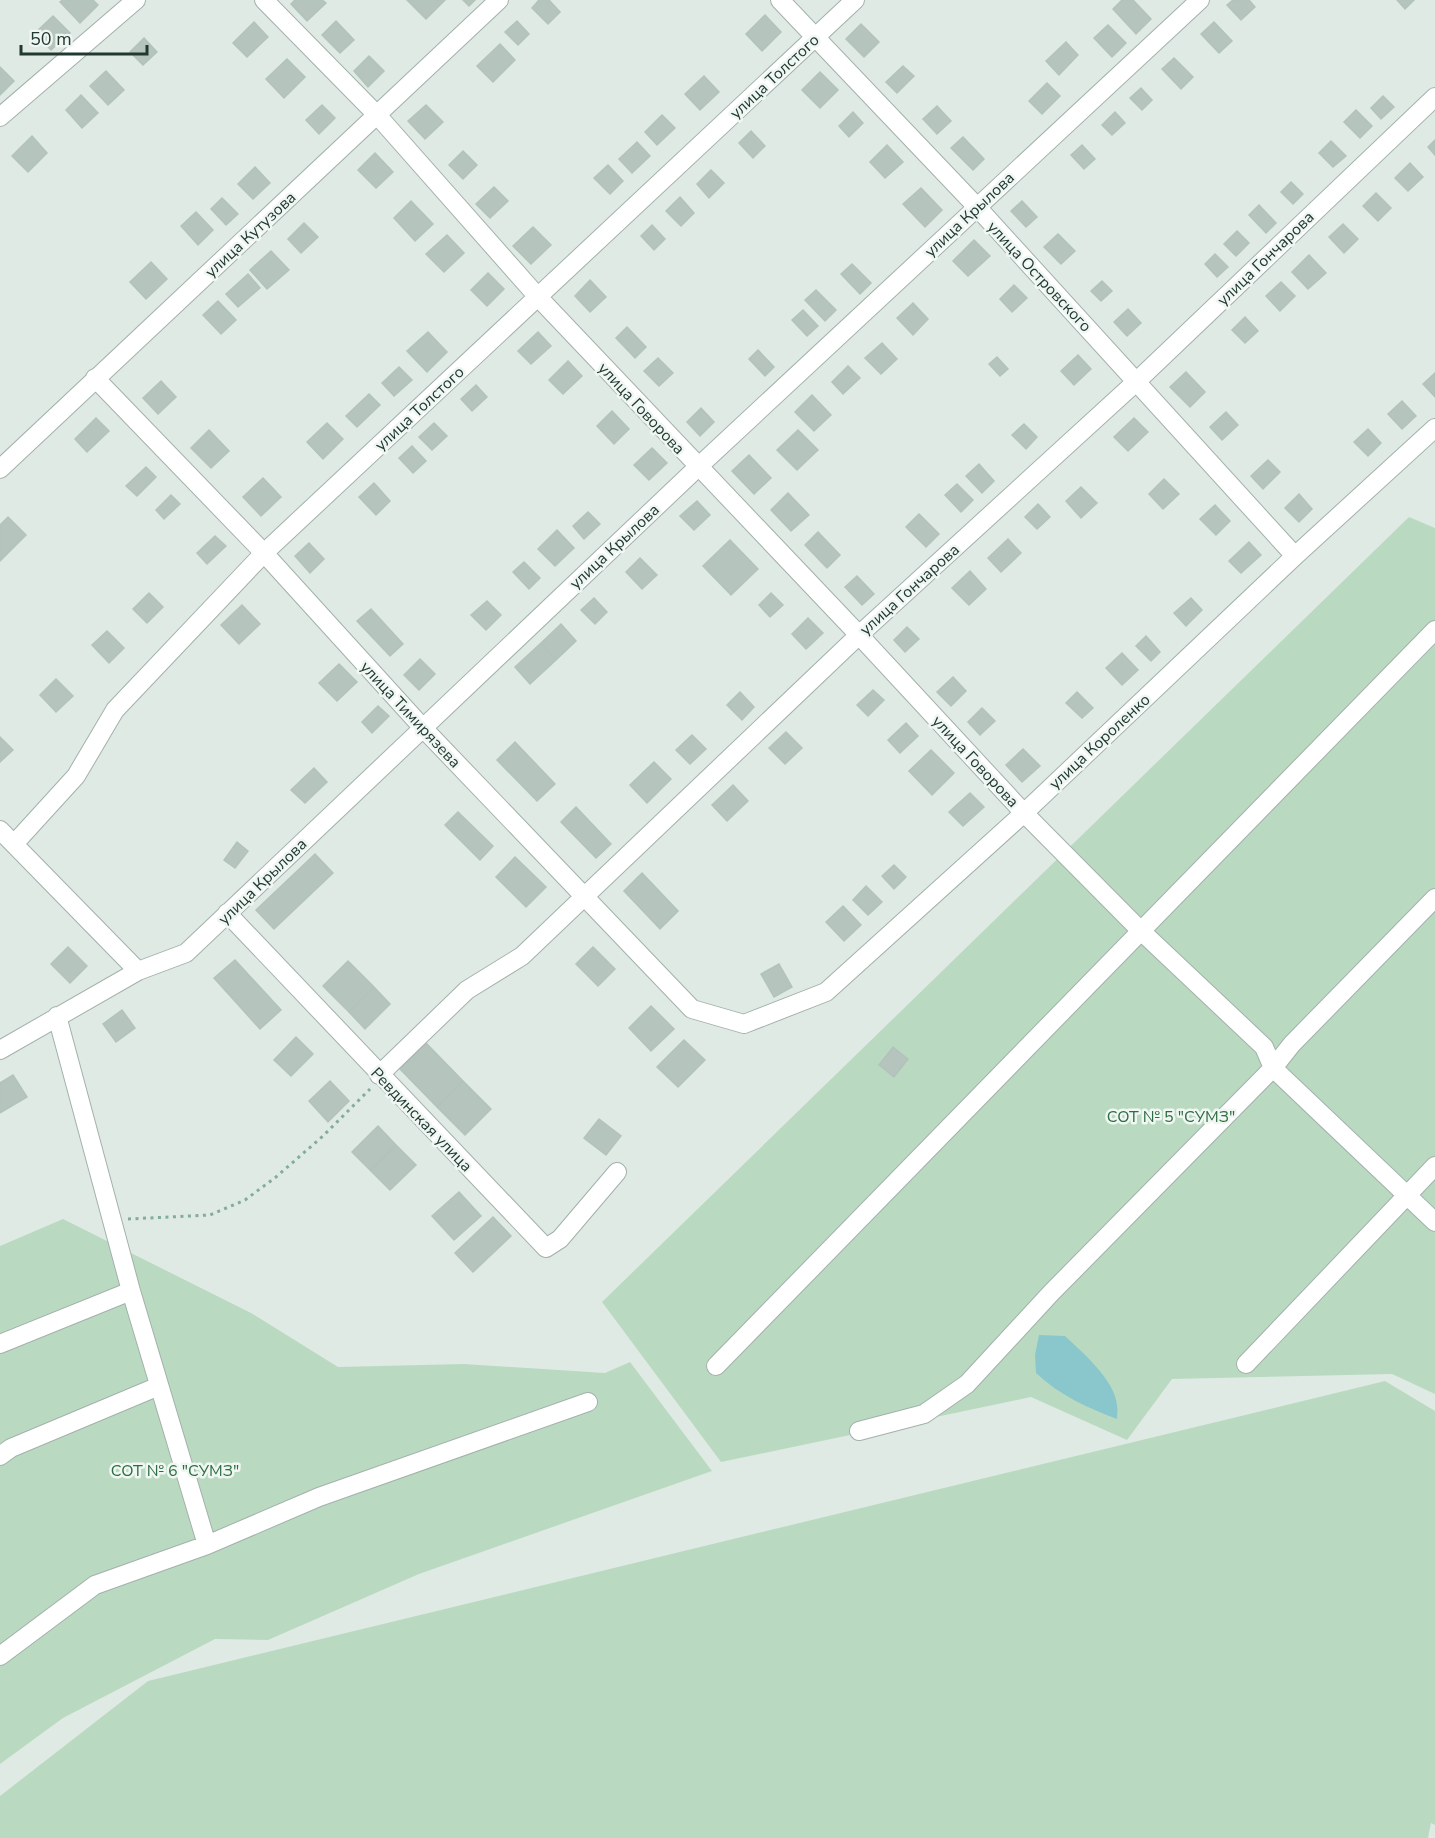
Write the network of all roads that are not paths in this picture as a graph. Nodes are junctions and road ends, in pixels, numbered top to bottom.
1 (136, 0) edge
2 (264, 0) edge
3 (500, 0) edge
4 (780, 0) edge
5 (855, 0) edge
6 (1200, 0) edge
7 (815, 39) junction
8 (1435, 97) edge
9 (378, 116) junction
10 (0, 117) edge
11 (977, 207) junction
12 (538, 297) junction
13 (95, 378) junction
14 (1137, 381) junction
15 (1435, 428) edge
16 (698, 467) junction
17 (0, 469) edge
18 (264, 553) junction
19 (1295, 556) junction
20 (1435, 630) edge
21 (859, 635) junction
22 (423, 728) junction
23 (1024, 813) junction
24 (0, 830) edge
25 (14, 844) junction
26 (586, 896) junction
27 (1435, 898) edge
28 (228, 914) junction
29 (1140, 930) junction
30 (138, 971) junction
31 (57, 1016) junction
32 (744, 1024) joint
33 (0, 1050) edge
34 (1274, 1068) junction
35 (381, 1076) junction
36 (1435, 1166) edge
37 (617, 1173) dead end
38 (1407, 1194) junction
39 (1435, 1222) edge
40 (131, 1291) junction
41 (0, 1344) edge
42 (1246, 1364) dead end
43 (716, 1366) dead end
44 (159, 1386) junction
45 (588, 1402) dead end
46 (859, 1431) dead end
47 (0, 1456) edge
48 (207, 1545) junction
49 (0, 1656) edge

1 - 10 street
2 - 9 street, улица Говорова
3 - 9 street, улица Кутузова
4 - 7 street, улица Островского
5 - 7 street, улица Толстого
6 - 11 street, улица Крылова
7 - 11 street, улица Островского
7 - 12 street, улица Толстого
8 - 14 street, улица Гончарова
9 - 12 street, улица Говорова
9 - 13 street, улица Кутузова
11 - 14 street, улица Островского
11 - 16 street, улица Крылова
12 - 16 street, улица Говорова
12 - 18 street, улица Толстого
13 - 17 street, улица Кутузова
13 - 18 street, улица Тимирязева
14 - 19 street, улица Островского
14 - 21 street, улица Гончарова
15 - 19 street, улица Короленко
16 - 21 street, улица Говорова
16 - 22 street, улица Крылова
18 - 22 street, улица Тимирязева
18 - 25 street, улица Толстого
19 - 23 street, улица Короленко
20 - 29 street
21 - 23 street, улица Говорова
21 - 26 street, улица Гончарова
22 - 26 street, улица Тимирязева
22 - 28 street, улица Крылова
23 - 29 street, улица Говорова
23 - 32 street, улица Короленко
24 - 25 street
25 - 30 street
26 - 32 street, улица Тимирязева
26 - 35 street, улица Гончарова
27 - 34 street
28 - 30 street, улица Крылова
28 - 35 street, Ревдинская улица
29 - 34 street, улица Говорова
29 - 43 street
30 - 31 street, улица Крылова
31 - 33 street, улица Крылова
31 - 40 street
34 - 38 street, улица Говорова
34 - 46 street
35 - 37 street, Ревдинская улица
36 - 38 street
38 - 39 street, улица Говорова
38 - 42 street
40 - 41 street
40 - 44 street
44 - 47 street
44 - 48 street
45 - 48 street
48 - 49 street

